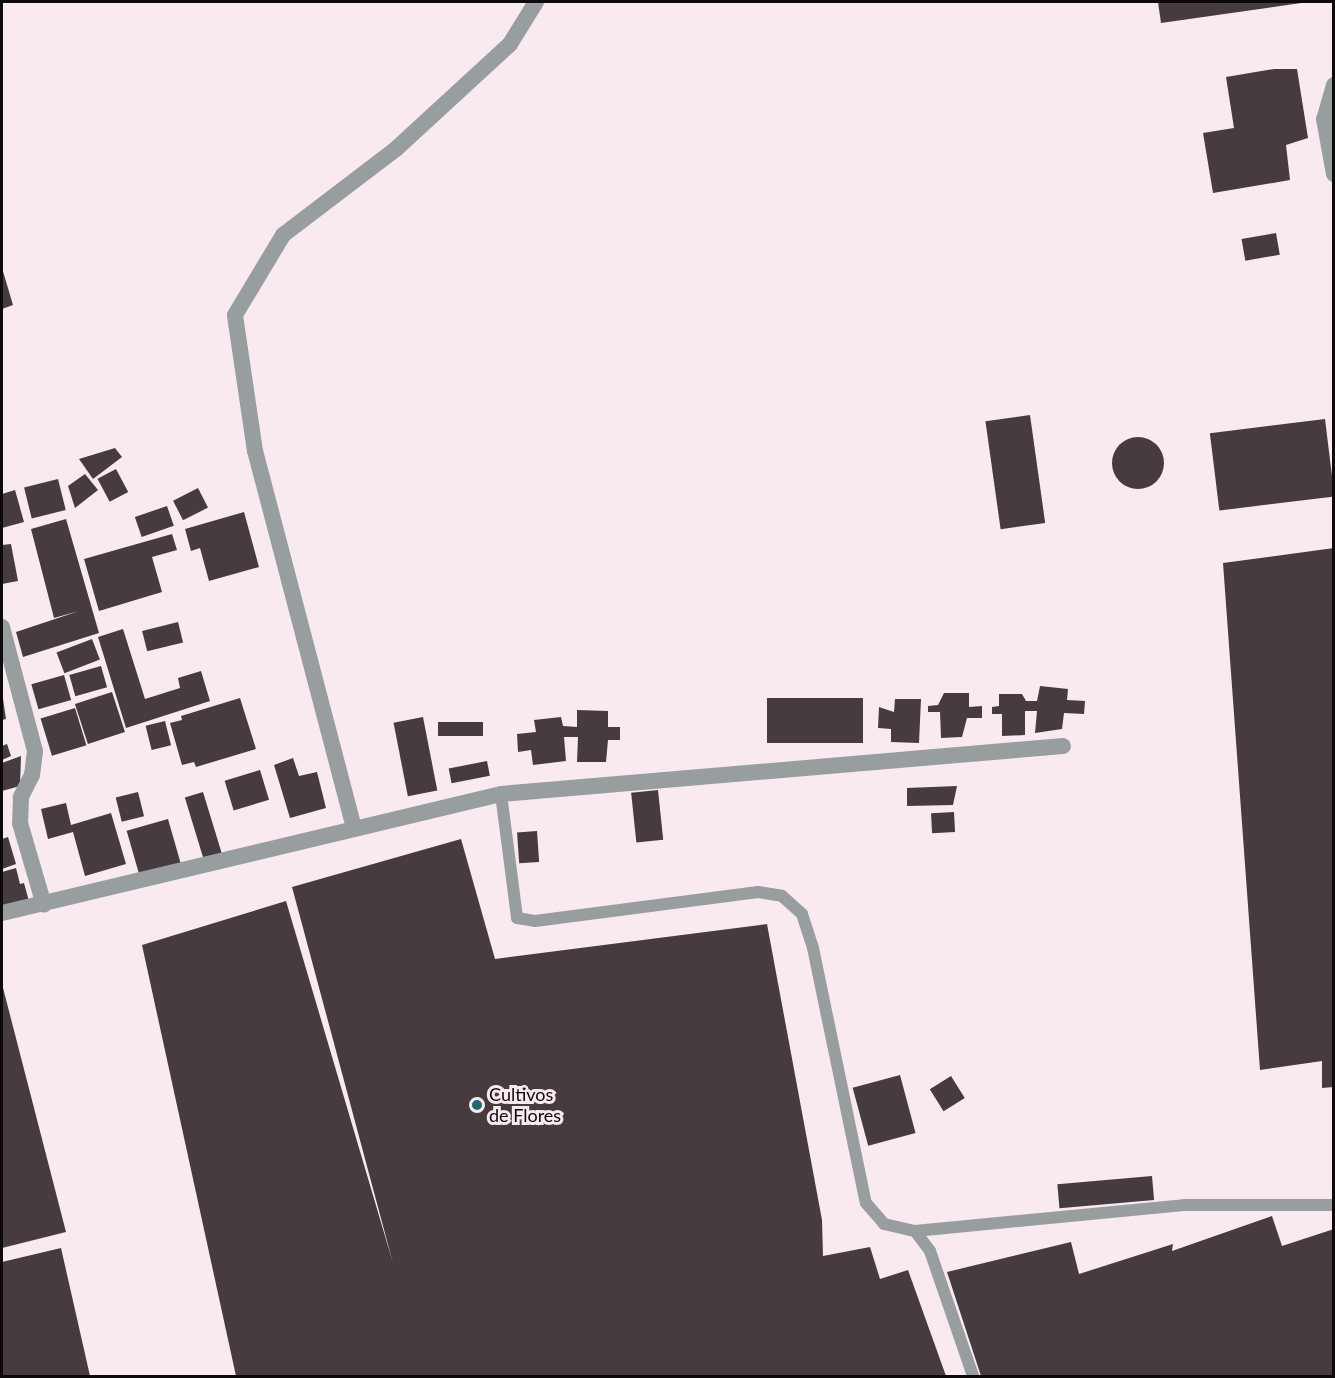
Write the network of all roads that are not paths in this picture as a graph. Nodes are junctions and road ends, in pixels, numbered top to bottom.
1 (537, 2) edge
2 (1334, 85) edge
3 (1334, 174) edge
4 (2, 627) edge
5 (1063, 746) dead end
6 (501, 794) junction
7 (354, 828) junction
8 (44, 905) junction
9 (2, 913) edge
10 (1334, 1205) edge
11 (915, 1231) junction
12 (973, 1377) edge

1 - 7 street
2 - 3 street
4 - 8 street
5 - 6 street
6 - 7 street
6 - 11 lane
7 - 8 street
8 - 9 street
10 - 11 lane
11 - 12 lane

